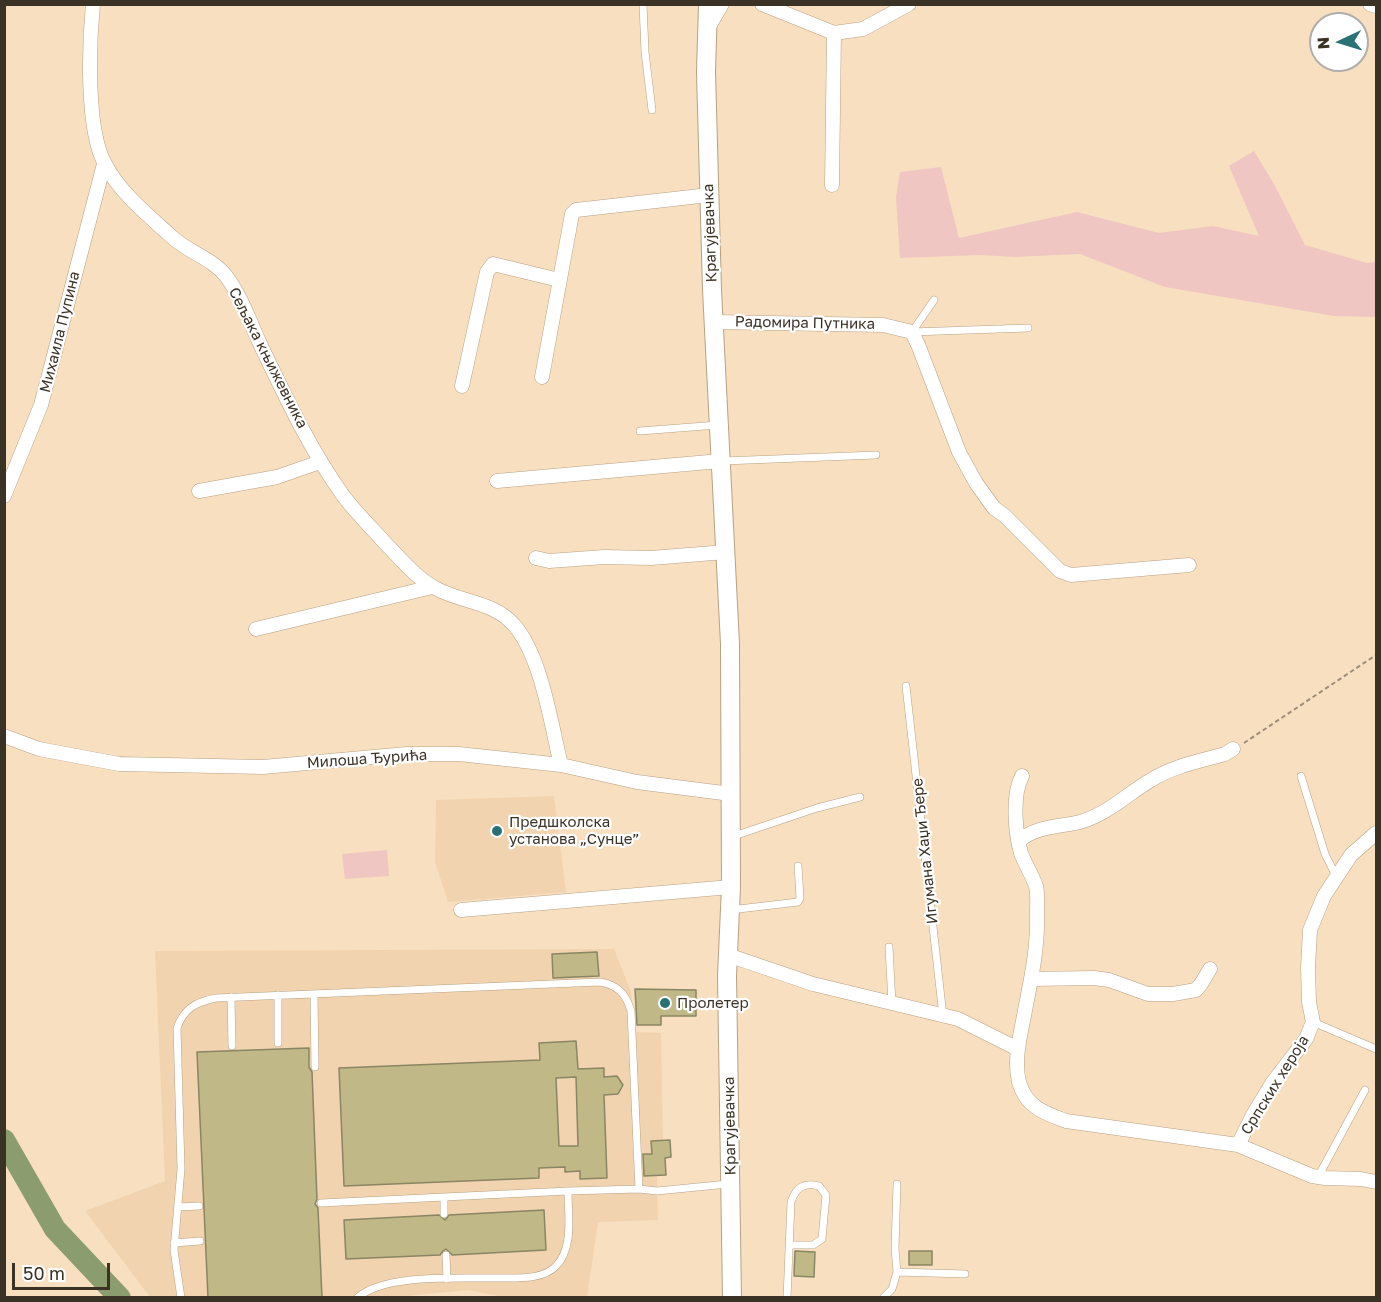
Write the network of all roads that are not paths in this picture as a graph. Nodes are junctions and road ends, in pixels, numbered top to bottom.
1 (93, 4) edge
2 (643, 4) edge
3 (708, 4) edge
4 (722, 4) edge
5 (762, 4) edge
6 (909, 4) edge
7 (1370, 4) edge
8 (1377, 6) edge
9 (707, 30) junction
10 (834, 33) junction
11 (652, 110) dead end
12 (105, 164) junction
13 (832, 184) dead end
14 (708, 195) junction
15 (559, 280) junction
16 (934, 300) dead end
17 (713, 322) junction
18 (1028, 328) dead end
19 (912, 332) junction
20 (542, 377) dead end
21 (462, 386) dead end
22 (718, 425) junction
23 (640, 432) dead end
24 (876, 455) dead end
25 (720, 461) junction
26 (320, 462) junction
27 (497, 481) dead end
28 (199, 491) dead end
29 (4, 496) edge
30 (726, 552) junction
31 (536, 558) dead end
32 (1189, 566) dead end
33 (432, 587) junction
34 (256, 629) dead end
35 (906, 686) dead end
36 (4, 736) edge
37 (1233, 749) road end
38 (561, 765) junction
39 (1022, 776) dead end
40 (1301, 776) dead end
41 (731, 794) junction
42 (860, 797) dead end
43 (1377, 833) edge
44 (730, 837) junction
45 (1019, 841) junction
46 (798, 866) dead end
47 (1336, 876) junction
48 (730, 887) junction
49 (461, 910) dead end
50 (730, 910) junction
51 (889, 947) dead end
52 (728, 955) junction
53 (1210, 969) dead end
54 (1031, 979) junction
55 (314, 994) junction
56 (278, 995) junction
57 (231, 997) junction
58 (892, 1004) junction
59 (943, 1016) junction
60 (1313, 1022) junction
61 (278, 1043) dead end
62 (232, 1046) dead end
63 (1018, 1049) junction
64 (1376, 1049) edge
65 (315, 1067) dead end
66 (1365, 1090) dead end
67 (1238, 1144) junction
68 (1318, 1177) junction
69 (1377, 1182) edge
70 (731, 1184) junction
71 (897, 1184) dead end
72 (639, 1189) junction
73 (568, 1191) junction
74 (444, 1198) junction
75 (321, 1203) dead end
76 (199, 1206) dead end
77 (178, 1207) junction
78 (444, 1214) dead end
79 (200, 1241) dead end
80 (174, 1243) junction
81 (789, 1245) junction
82 (446, 1255) dead end
83 (897, 1272) junction
84 (965, 1274) dead end
85 (447, 1279) junction
86 (181, 1298) edge
87 (357, 1298) edge
88 (732, 1298) edge
89 (787, 1298) edge
90 (883, 1298) edge

1 - 12 street
2 - 11 lane
3 - 9 main road, Крагујевачка
4 - 9 street
5 - 10 street
6 - 10 street
7 - 8 street
9 - 14 main road, Крагујевачка
10 - 13 street
12 - 26 street, Сељака књижевника
12 - 29 street, Михаила Пупина
14 - 15 street
14 - 17 main road, Крагујевачка
15 - 20 street
15 - 21 street
16 - 19 lane
17 - 19 street, Радомира Путника
17 - 22 main road, Крагујевачка
18 - 19 lane
19 - 32 street
22 - 23 lane
22 - 25 main road, Крагујевачка
24 - 25 lane
25 - 27 street
25 - 30 main road, Крагујевачка
26 - 28 street
26 - 33 street, Сељака књижевника
30 - 31 street
30 - 41 main road, Крагујевачка
33 - 34 street
33 - 38 street, Сељака књижевника
35 - 59 lane, Игумана Хаџи Ђере
36 - 38 street, Милоша Ђурића
37 - 45 street
38 - 41 street, Милоша Ђурића
39 - 45 street
40 - 47 lane
41 - 44 main road, Крагујевачка
42 - 44 lane
43 - 47 street, Српских хероја
44 - 48 main road, Крагујевачка
45 - 54 street
46 - 50 lane
47 - 60 street, Српских хероја
48 - 49 street
48 - 50 main road, Крагујевачка
50 - 52 main road, Крагујевачка
51 - 58 lane
52 - 58 street
52 - 70 main road, Крагујевачка
53 - 54 street
54 - 63 street
55 - 56 lane
55 - 65 lane
55 - 72 lane
56 - 57 lane
56 - 61 lane
57 - 62 lane
57 - 77 lane
58 - 59 street
59 - 63 street
60 - 64 lane
60 - 67 street, Српских хероја
63 - 67 street
66 - 68 lane
67 - 68 street
68 - 69 street
70 - 72 lane
70 - 88 main road, Крагујевачка
71 - 83 lane
72 - 73 lane
73 - 74 lane
73 - 85 lane
74 - 75 lane
74 - 78 lane
76 - 77 lane
77 - 80 lane
79 - 80 lane
80 - 86 lane
81 - 81 lane
81 - 89 lane
82 - 85 lane
83 - 84 lane
83 - 90 lane
85 - 87 lane

